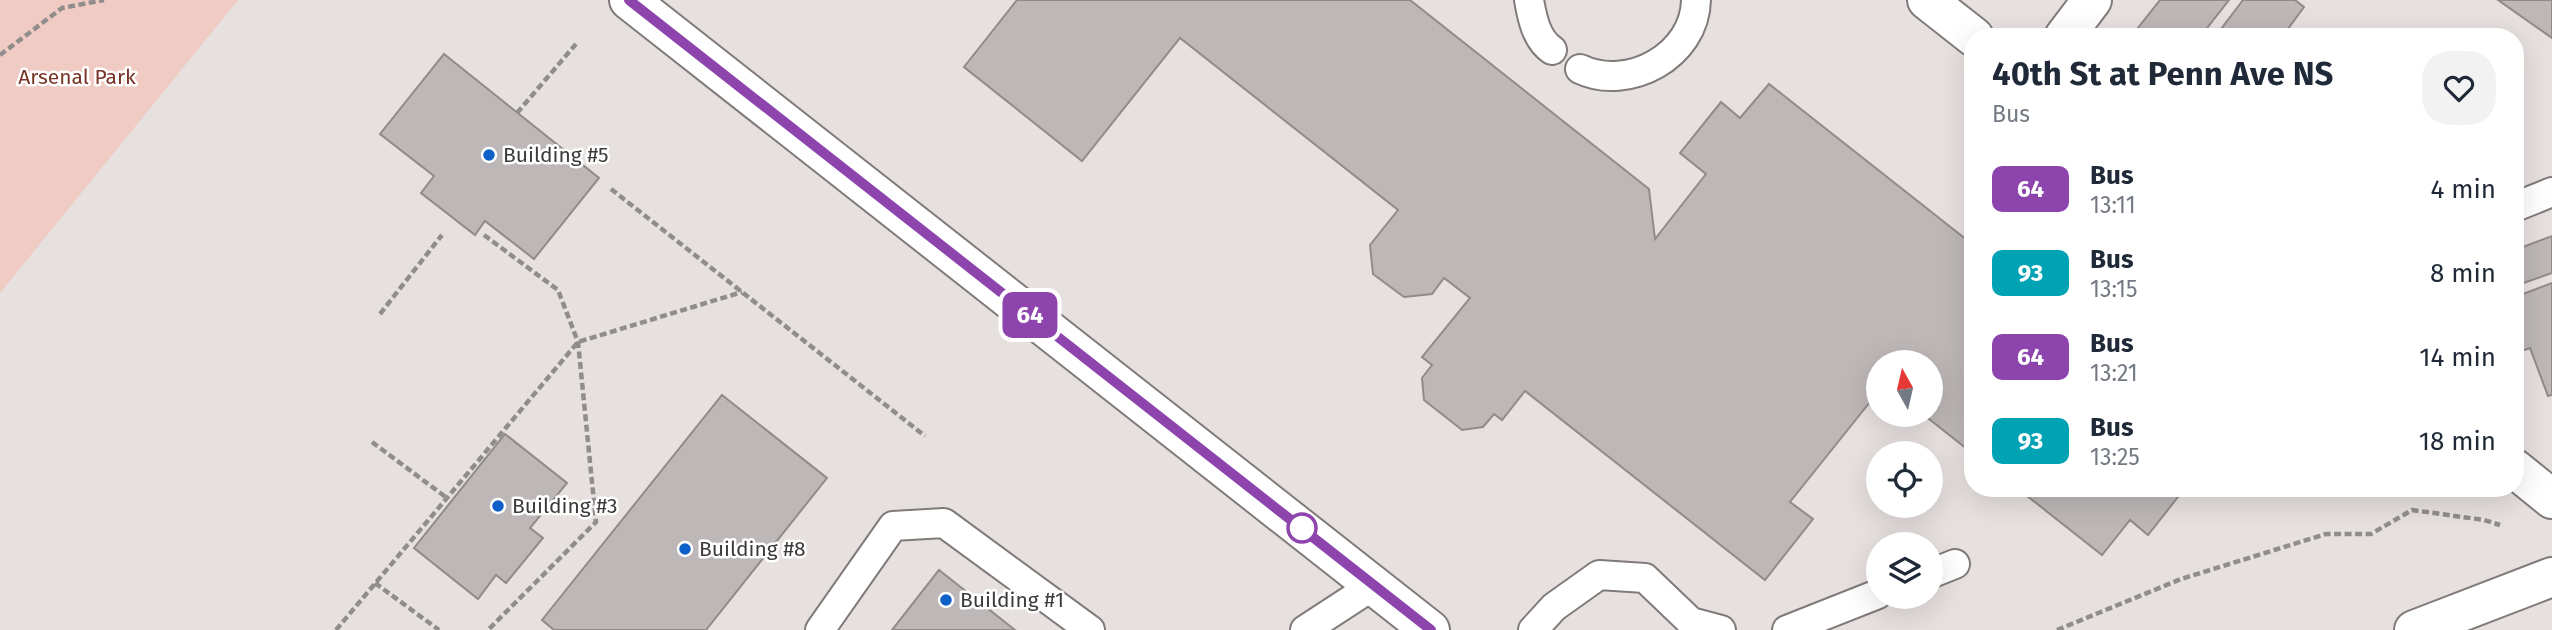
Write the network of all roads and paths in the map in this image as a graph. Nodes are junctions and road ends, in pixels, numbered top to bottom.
1 (104, 0) edge
2 (629, 0) edge
3 (1529, 0) edge
4 (1696, 0) edge
5 (1927, 0) edge
6 (2092, 0) edge
7 (2071, 28) edge
8 (1964, 29) edge
9 (576, 44) dead end
10 (1552, 50) dead end
11 (0, 55) edge
12 (1580, 69) dead end
13 (517, 113) dead end
14 (611, 189) dead end
15 (2552, 192) edge
16 (2524, 203) edge
17 (442, 235) dead end
18 (484, 235) dead end
19 (742, 292) junction
20 (380, 314) dead end
21 (578, 342) junction
22 (925, 436) dead end
23 (372, 442) dead end
24 (2524, 476) edge
25 (447, 498) junction
26 (2552, 499) edge
27 (2506, 527) dead end
28 (2552, 577) edge
29 (375, 583) junction
30 (1374, 585) junction
31 (1866, 599) edge
32 (335, 630) edge
33 (439, 630) edge
34 (488, 630) edge
35 (820, 630) edge
36 (1090, 630) edge
37 (1305, 630) edge
38 (1430, 630) edge
39 (1533, 630) edge
40 (1721, 630) edge
41 (1787, 630) edge
42 (2057, 630) edge
43 (2414, 630) edge

1 - 11 path
2 - 30 main road
3 - 10 lane
4 - 12 lane
5 - 8 main road
6 - 7 main road
9 - 13 path
14 - 19 path
15 - 16 lane
17 - 20 path
18 - 21 path
19 - 21 path
19 - 22 path
21 - 25 path
21 - 34 path
23 - 25 path
24 - 26 main road
25 - 29 path
27 - 42 path
28 - 43 main road
29 - 32 path
29 - 33 path
30 - 37 lane
30 - 38 main road
31 - 41 lane
35 - 36 lane
39 - 40 lane

